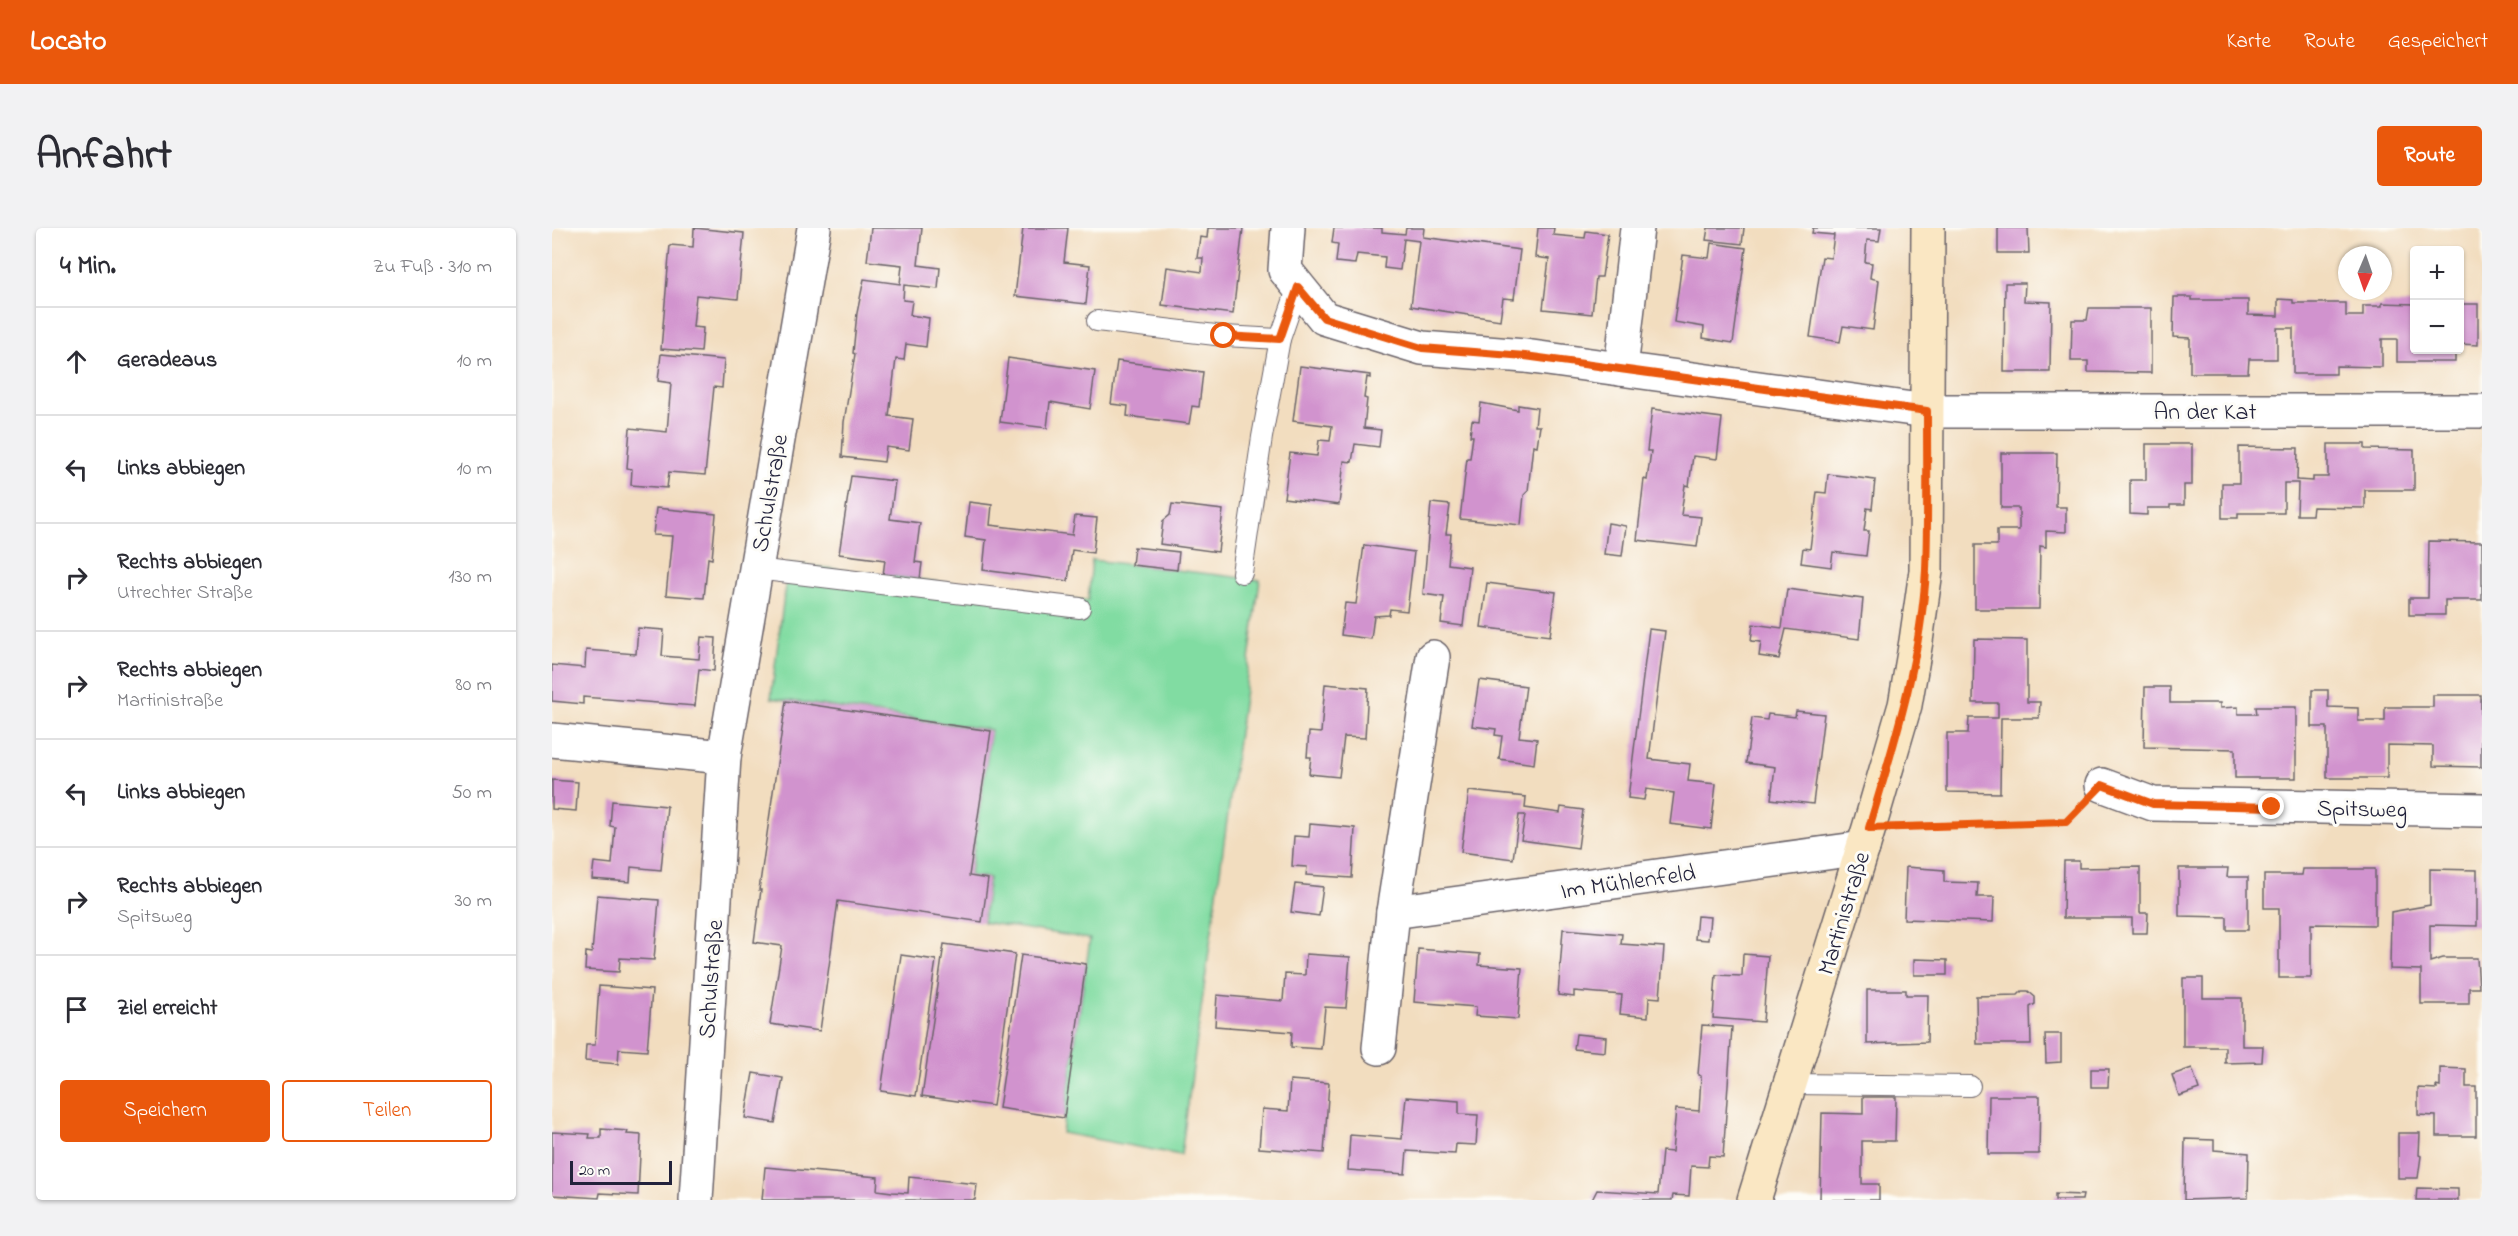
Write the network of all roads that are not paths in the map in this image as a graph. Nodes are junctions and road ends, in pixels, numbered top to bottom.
1 (814, 228) edge
2 (1288, 228) edge
3 (1637, 228) edge
4 (1928, 228) edge
5 (1298, 287) junction
6 (1098, 321) dead end
7 (1280, 339) junction
8 (1621, 369) junction
9 (1927, 411) junction
10 (2482, 411) edge
11 (756, 569) junction
12 (1242, 573) dead end
13 (1080, 608) dead end
14 (1433, 657) dead end
15 (552, 740) edge
16 (724, 757) junction
17 (2102, 785) road end
18 (2482, 810) edge
19 (1866, 838) junction
20 (1393, 912) junction
21 (1379, 1048) dead end
22 (1790, 1084) junction
23 (1970, 1086) dead end
24 (696, 1200) edge
25 (1754, 1200) edge

1 - 11 street, Schulstraße
2 - 5 street, An der Kat
3 - 8 street
4 - 9 street, Martinistraße
5 - 7 lane
5 - 8 street, An der Kat
6 - 7 lane
7 - 12 lane
8 - 9 street, An der Kat
9 - 10 street, An der Kat
9 - 19 street, Martinistraße
11 - 13 lane
11 - 16 street, Schulstraße
14 - 20 street
15 - 16 street
16 - 24 street, Schulstraße
17 - 18 street, Spitsweg
19 - 20 street, Im Mühlenfeld
19 - 22 street, Martinistraße
20 - 21 street
22 - 23 lane
22 - 25 street, Martinistraße

